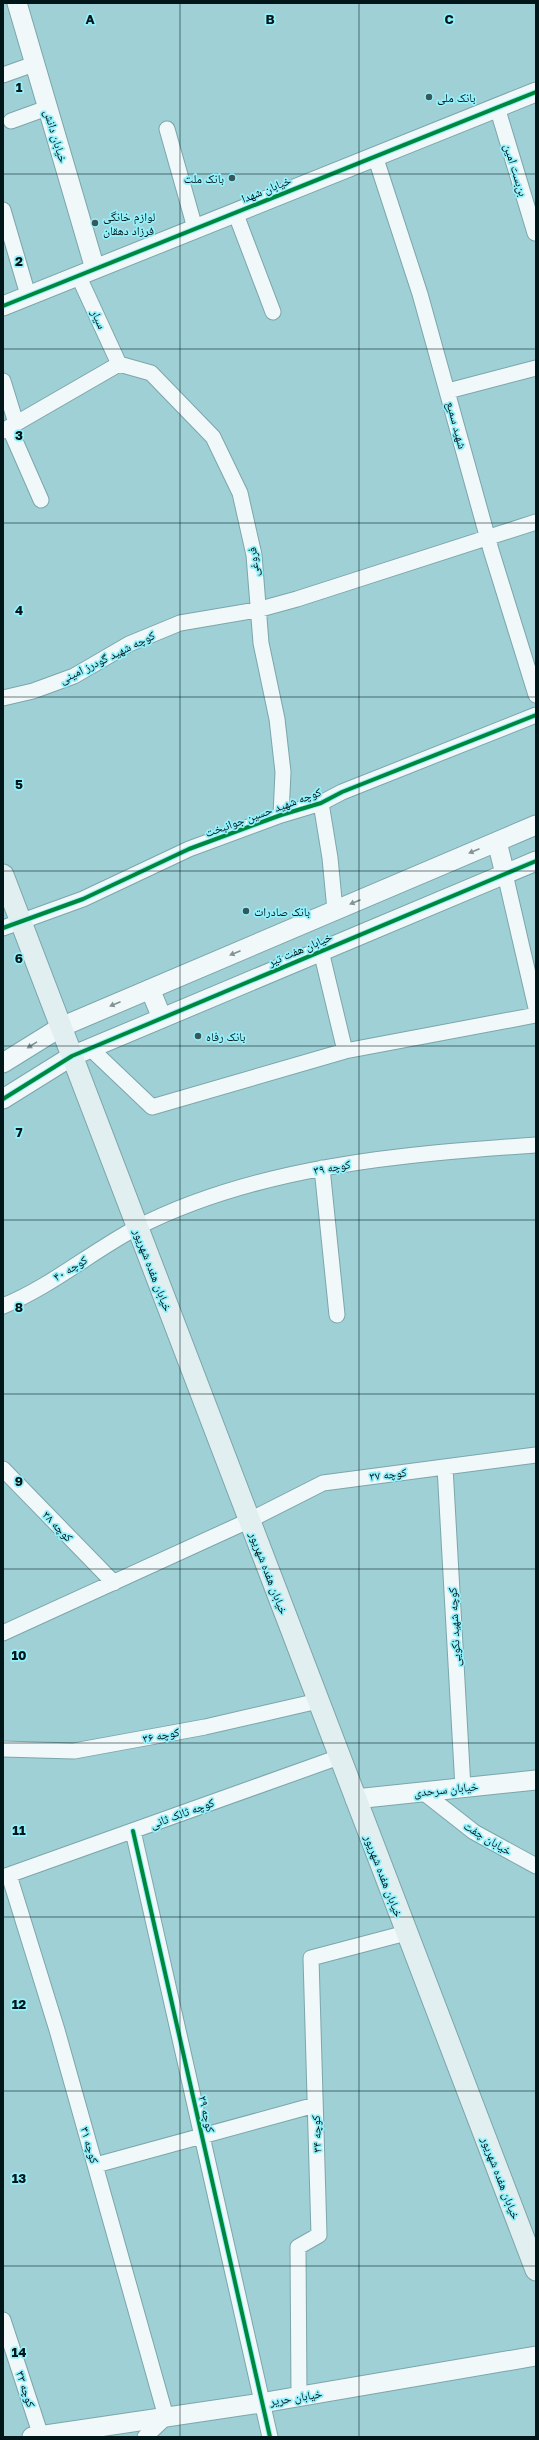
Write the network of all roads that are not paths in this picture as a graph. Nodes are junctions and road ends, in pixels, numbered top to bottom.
1 (17, 3) edge
2 (34, 64) junction
3 (3, 75) edge
4 (536, 92) edge
5 (497, 107) junction
6 (47, 108) junction
7 (11, 121) dead end
8 (167, 129) dead end
9 (375, 156) junction
10 (3, 210) edge
11 (235, 212) junction
12 (195, 228) junction
13 (535, 233) edge
14 (87, 272) junction
15 (28, 295) junction
16 (3, 306) edge
17 (273, 312) dead end
18 (119, 364) junction
19 (536, 368) edge
20 (3, 381) edge
21 (448, 391) junction
22 (9, 427) edge
23 (41, 500) dead end
24 (536, 522) edge
25 (487, 536) junction
26 (258, 610) junction
27 (536, 695) edge
28 (3, 698) edge
29 (536, 715) edge
30 (320, 803) junction
31 (281, 815) junction
32 (536, 825) edge
33 (497, 842) junction
34 (536, 861) edge
35 (505, 874) junction
36 (3, 875) edge
37 (335, 910) junction
38 (12, 924) edge
39 (321, 951) junction
40 (150, 989) junction
41 (536, 1008) edge
42 (536, 1015) edge
43 (162, 1018) junction
44 (61, 1027) junction
45 (344, 1051) junction
46 (81, 1052) junction
47 (3, 1063) edge
48 (3, 1099) edge
49 (536, 1145) edge
50 (322, 1168) junction
51 (136, 1228) junction
52 (3, 1306) edge
53 (337, 1315) dead end
54 (536, 1455) edge
55 (445, 1466) junction
56 (3, 1469) edge
57 (248, 1521) junction
58 (114, 1583) junction
59 (3, 1633) edge
60 (318, 1701) junction
61 (3, 1750) edge
62 (339, 1757) junction
63 (536, 1780) edge
64 (463, 1788) junction
65 (423, 1792) junction
66 (355, 1799) junction
67 (133, 1831) junction
68 (536, 1866) edge
69 (6, 1876) edge
70 (406, 1933) junction
71 (315, 2105) junction
72 (202, 2136) junction
73 (96, 2165) junction
74 (536, 2270) edge
75 (3, 2320) edge
76 (536, 2356) edge
77 (299, 2396) junction
78 (261, 2403) junction
79 (166, 2417) junction
80 (36, 2436) edge
81 (145, 2437) edge
82 (270, 2437) edge

1 - 2 street, خیابان دانش
2 - 3 street
2 - 6 street, خیابان دانش
4 - 5 street, خیابان شهدا
5 - 9 street, خیابان شهدا
5 - 13 street, بن‌بست امین
6 - 7 street
6 - 14 street, خیابان دانش
8 - 12 street
9 - 11 street, خیابان شهدا
9 - 21 street, شهید سمیع
10 - 15 street
11 - 12 street, خیابان شهدا
11 - 17 street
12 - 14 street, خیابان شهدا
14 - 15 street, خیابان شهدا
14 - 18 street, سیار
15 - 16 street, خیابان شهدا
18 - 22 street
18 - 26 street, فروغی
19 - 21 street
20 - 22 street
21 - 25 street, شهید سمیع
22 - 23 street
24 - 25 street, کوچه شهید گودرز امینی
25 - 26 street, کوچه شهید گودرز امینی
25 - 27 street, شهید سمیع
26 - 28 street, کوچه شهید گودرز امینی
26 - 31 street, فروغی
29 - 30 street, کوچه شهید حسین جوانبخت
30 - 31 street, کوچه شهید حسین جوانبخت
30 - 37 street
31 - 38 street, کوچه شهید حسین جوانبخت
32 - 33 street, خیابان هفت تیر
33 - 35 street
33 -> 37 street, خیابان هفت تیر
34 - 35 street, خیابان هفت تیر
35 - 39 street, خیابان هفت تیر
35 - 41 street
36 - 38 main road, خیابان هفده شهریور
37 -> 40 street, خیابان هفت تیر
38 - 44 main road, خیابان هفده شهریور
39 - 43 street, خیابان هفت تیر
39 - 45 street
40 - 43 street
40 -> 44 street, خیابان هفت تیر
42 - 45 street
43 - 46 street, خیابان هفت تیر
44 - 46 main road, خیابان هفده شهریور
44 -> 47 street, خیابان هفت تیر
45 - 46 street
46 - 48 street, خیابان هفت تیر
46 - 51 main road, خیابان هفده شهریور
49 - 50 street, کوچه ۳۹
50 - 51 street, کوچه ۳۹
50 - 53 street
51 - 52 street, کوچه ۴۰
51 - 57 main road, خیابان هفده شهریور
54 - 55 street, کوچه ۳۷
55 - 57 street, کوچه ۳۷
55 - 64 street, کوچه شهید نکویی
56 - 58 street, کوچه ۳۸
57 - 58 street
57 - 60 main road, خیابان هفده شهریور
58 - 59 street
60 - 61 street, کوچه ۳۶
60 - 62 main road, خیابان هفده شهریور
62 - 66 main road, خیابان هفده شهریور
62 - 67 street, کوچه ثالک ثانی
63 - 64 street, خیابان سرحدی
64 - 65 street, خیابان سرحدی
65 - 66 street, خیابان سرحدی
65 - 68 street, خیابان چفت
66 - 70 main road, خیابان هفده شهریور
67 - 69 street, کوچه ثالک ثانی
67 - 72 street, کوچه ۲۹
69 - 73 street, کوچه ۳۱
70 - 71 street, کوچه ۳۴
70 - 74 main road, خیابان هفده شهریور
71 - 72 street
71 - 77 street, کوچه ۳۴
72 - 73 street
72 - 78 street, کوچه ۲۹
73 - 79 street, کوچه ۳۱
75 - 80 street, کوچه ۳۳
76 - 77 street, خیابان حریر
77 - 78 street, خیابان حریر
78 - 79 street, خیابان حریر
78 - 82 street, کوچه ۲۹
79 - 80 street, خیابان حریر
79 - 81 street

